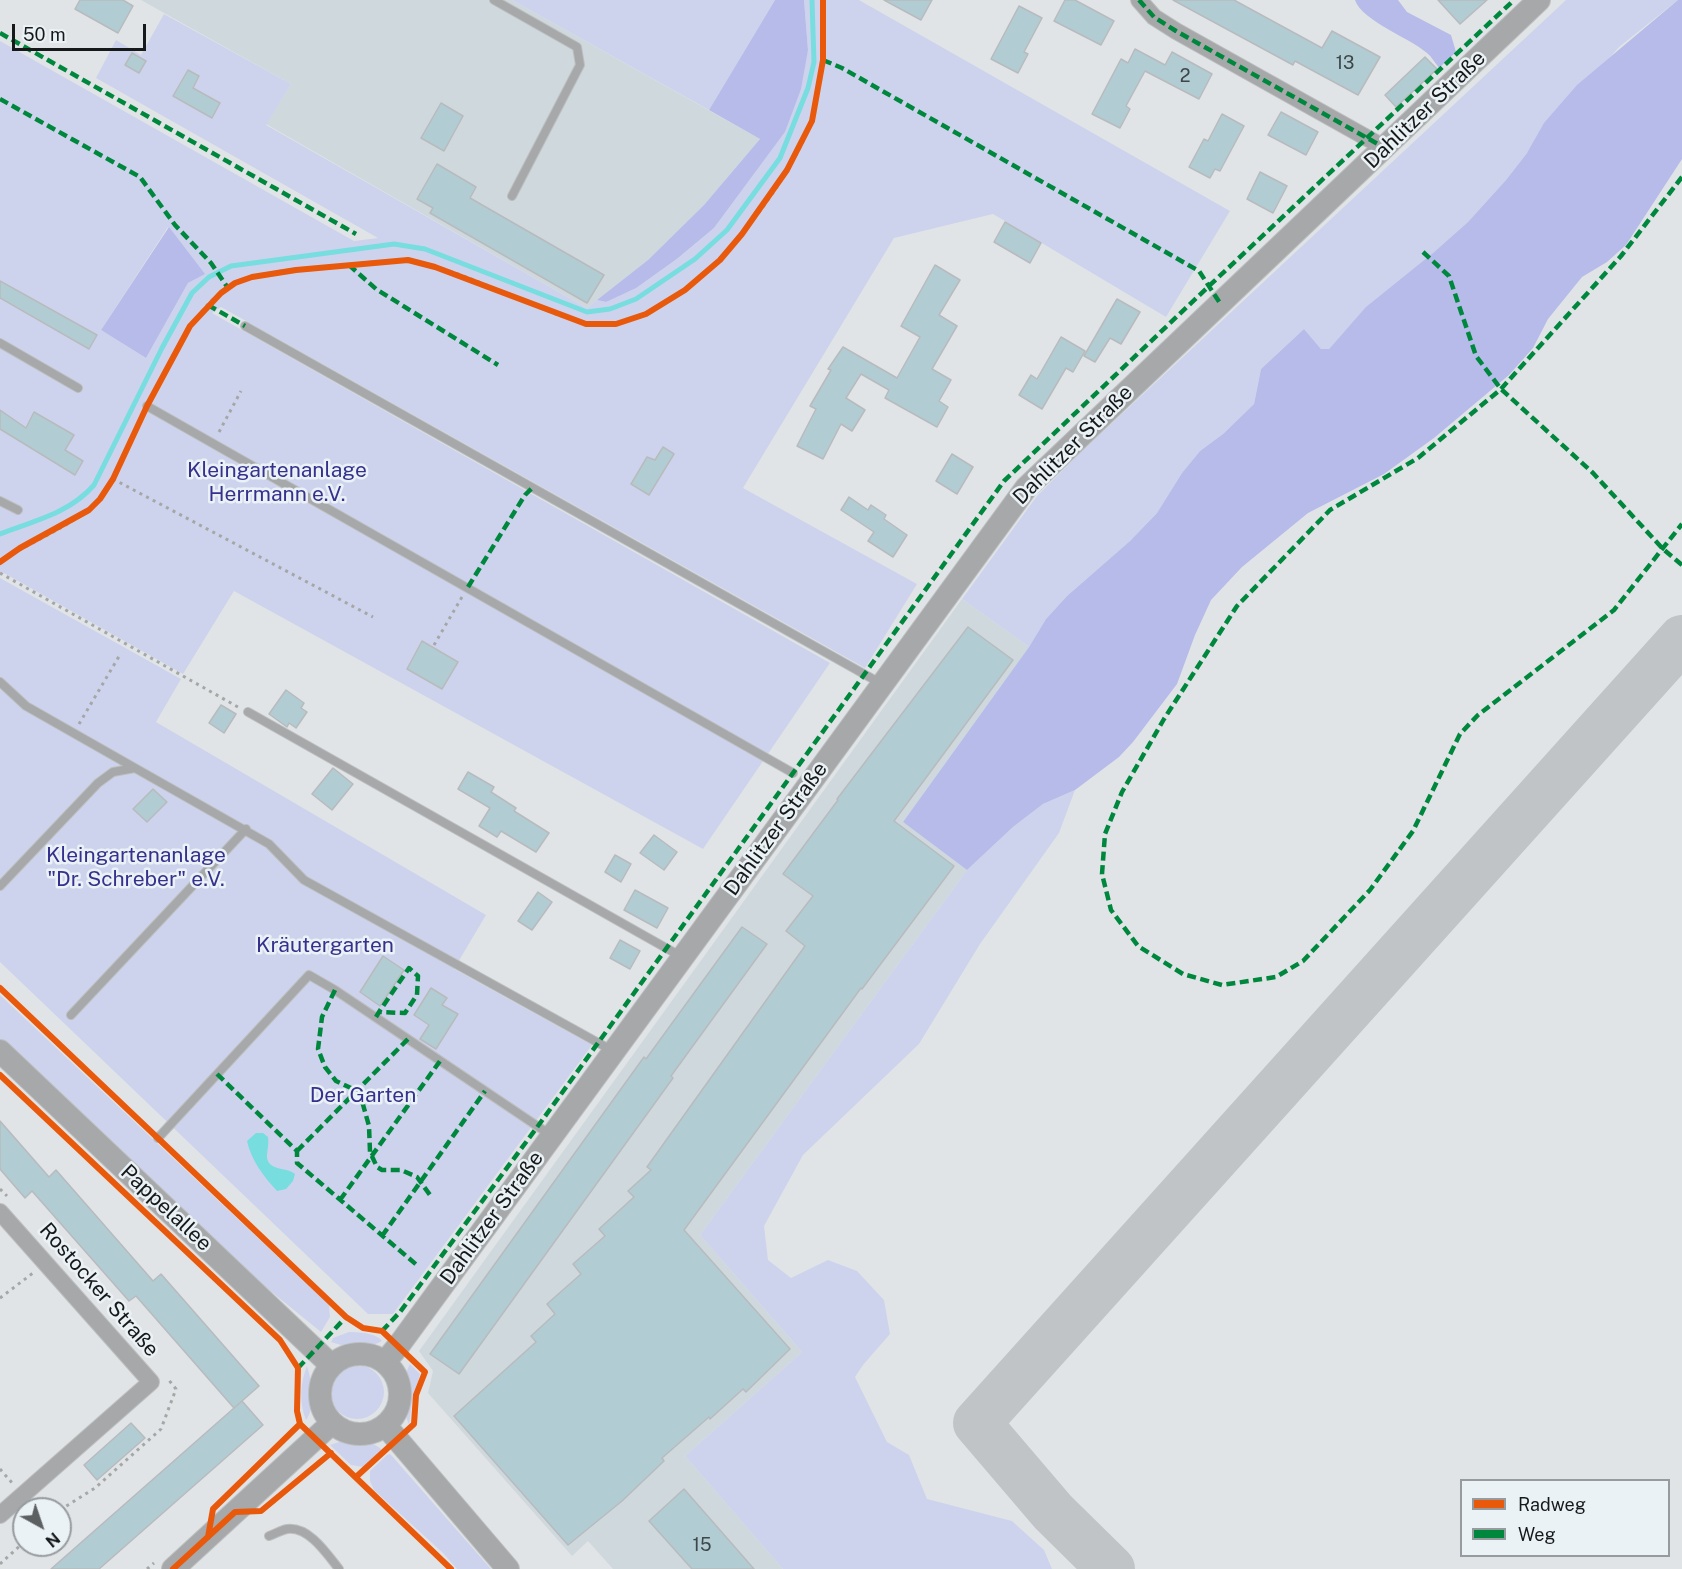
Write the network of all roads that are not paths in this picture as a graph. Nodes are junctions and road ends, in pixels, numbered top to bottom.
1 (494, 0) edge
2 (1139, 0) edge
3 (1539, 0) edge
4 (1385, 148) junction
5 (512, 196) dead end
6 (245, 326) dead end
7 (0, 343) edge
8 (78, 388) dead end
9 (147, 406) road end
10 (0, 501) edge
11 (18, 510) dead end
12 (881, 684) junction
13 (2, 686) edge
14 (248, 712) road end
15 (135, 768) junction
16 (794, 773) dead end
17 (246, 829) junction
18 (0, 886) edge
19 (682, 957) junction
20 (71, 1015) dead end
21 (0, 1050) edge
22 (614, 1051) junction
23 (552, 1136) junction
24 (158, 1138) dead end
25 (0, 1212) edge
26 (385, 1362) junction
27 (331, 1365) junction
28 (332, 1423) junction
29 (386, 1425) junction
30 (0, 1515) edge
31 (269, 1536) dead end
32 (173, 1569) edge
33 (339, 1569) edge
34 (508, 1569) edge

1 - 5 lane
2 - 4 street
3 - 4 street, Dahlitzer Straße
4 - 12 street, Dahlitzer Straße
6 - 12 lane
7 - 8 lane
9 - 16 lane
10 - 11 lane
12 - 19 street, Dahlitzer Straße
13 - 15 lane
14 - 19 lane
15 - 17 lane
15 - 18 lane
17 - 20 lane
17 - 22 lane
19 - 22 street, Dahlitzer Straße
21 - 27 street, Pappelallee
22 - 23 street, Dahlitzer Straße
23 - 24 lane
23 - 26 street, Dahlitzer Straße
25 - 30 street, Rostocker Straße
26 - 27 street
26 - 29 street
27 - 28 street
28 - 29 street
28 - 32 street
29 - 34 street
31 - 33 lane

